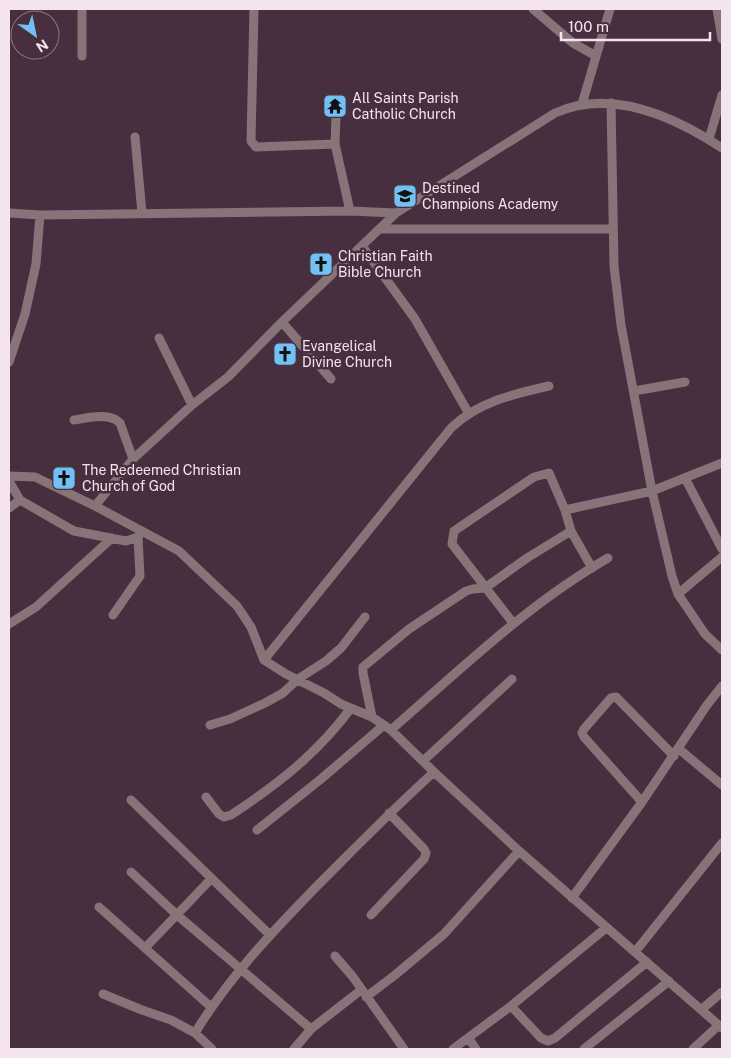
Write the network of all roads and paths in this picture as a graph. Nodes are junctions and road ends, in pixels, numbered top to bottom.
1 (82, 9) edge
2 (254, 9) edge
3 (533, 9) edge
4 (610, 9) edge
5 (717, 9) edge
6 (722, 40) edge
7 (82, 56) dead end
8 (596, 56) junction
9 (722, 96) edge
10 (611, 103) junction
11 (582, 104) junction
12 (336, 116) dead end
13 (135, 137) dead end
14 (709, 139) junction
15 (335, 144) junction
16 (722, 148) edge
17 (350, 211) junction
18 (9, 213) edge
19 (142, 213) junction
20 (396, 213) junction
21 (40, 215) junction
22 (379, 229) junction
23 (613, 229) junction
24 (362, 246) junction
25 (282, 322) junction
26 (159, 338) dead end
27 (9, 362) edge
28 (331, 379) dead end
29 (685, 382) dead end
30 (548, 386) dead end
31 (634, 391) junction
32 (192, 405) junction
33 (469, 414) junction
34 (74, 420) dead end
35 (133, 459) junction
36 (722, 463) edge
37 (9, 476) edge
38 (685, 478) junction
39 (9, 481) edge
40 (652, 491) junction
41 (20, 500) junction
42 (94, 506) junction
43 (9, 508) edge
44 (565, 510) junction
45 (571, 532) junction
46 (140, 534) junction
47 (112, 538) junction
48 (722, 549) edge
49 (722, 557) edge
50 (608, 558) dead end
51 (592, 568) junction
52 (485, 588) junction
53 (678, 594) junction
54 (114, 615) dead end
55 (365, 617) dead end
56 (514, 623) junction
57 (9, 624) edge
58 (722, 650) edge
59 (264, 660) junction
60 (298, 679) junction
61 (512, 679) dead end
62 (722, 686) edge
63 (351, 708) junction
64 (372, 717) junction
65 (210, 725) dead end
66 (388, 727) junction
67 (676, 753) junction
68 (423, 761) junction
69 (434, 772) junction
70 (722, 785) edge
71 (206, 797) dead end
72 (131, 800) dead end
73 (642, 802) junction
74 (389, 813) junction
75 (257, 830) dead end
76 (722, 843) edge
77 (519, 851) junction
78 (131, 872) dead end
79 (211, 879) junction
80 (572, 898) junction
81 (99, 907) dead end
82 (177, 915) junction
83 (371, 915) dead end
84 (606, 928) junction
85 (270, 935) junction
86 (145, 948) junction
87 (635, 952) junction
88 (335, 956) dead end
89 (646, 962) junction
90 (242, 969) junction
91 (669, 982) junction
92 (722, 992) edge
93 (363, 993) junction
94 (103, 994) dead end
95 (511, 1006) junction
96 (211, 1007) junction
97 (702, 1009) junction
98 (720, 1026) edge
99 (311, 1029) junction
100 (195, 1033) junction
101 (470, 1039) junction
102 (212, 1049) edge
103 (294, 1049) edge
104 (404, 1049) edge
105 (453, 1049) edge
106 (476, 1049) edge
107 (584, 1049) edge
108 (693, 1049) edge

1 - 7 street
2 - 15 street
3 - 8 street
4 - 8 street
5 - 6 street
8 - 11 street
9 - 14 street
10 - 11 street
10 - 14 street
10 - 23 street
11 - 20 street
12 - 15 street
13 - 19 street
14 - 16 street
15 - 17 street
17 - 19 street
17 - 20 street
18 - 21 street
19 - 21 street
20 - 22 street
21 - 27 street
22 - 23 street
22 - 24 street
23 - 31 street
24 - 25 street
24 - 33 street
25 - 28 street
25 - 32 street
26 - 32 street
29 - 31 street
30 - 33 street
31 - 40 street
32 - 35 street
33 - 59 street
34 - 35 street
35 - 42 street
36 - 38 street
37 - 42 street
38 - 40 street
38 - 48 street
39 - 41 street
40 - 44 street
40 - 53 street
41 - 43 street
41 - 47 street
42 - 46 street
44 - 45 street
44 - 52 street
45 - 51 street
45 - 52 street
46 - 47 street
46 - 54 street
46 - 59 street
47 - 57 street
49 - 53 street
50 - 51 street
51 - 56 street
52 - 56 street
52 - 64 street
53 - 58 street
55 - 60 street
56 - 66 street
59 - 60 street
60 - 63 street
60 - 65 street
61 - 68 street
62 - 67 street
63 - 64 street
63 - 71 street
64 - 66 street
66 - 68 street
66 - 75 street
67 - 70 street
67 - 73 street
67 - 73 street
68 - 69 street
69 - 74 street
69 - 77 street
72 - 79 street
73 - 80 street
74 - 83 street
74 - 85 street
76 - 87 street
77 - 80 street
77 - 93 street
78 - 82 street
79 - 82 street
79 - 85 street
80 - 84 street
81 - 86 street
82 - 86 street
82 - 90 street
84 - 87 street
84 - 95 street
85 - 90 street
86 - 96 street
87 - 89 street
88 - 93 street
89 - 91 street
89 - 95 street
90 - 96 street
90 - 99 street
91 - 97 street
91 - 107 street
92 - 97 street
93 - 99 street
93 - 104 street
94 - 100 street
95 - 101 street
96 - 100 street
97 - 98 street
98 - 108 street
99 - 103 street
100 - 102 street
101 - 105 street
101 - 106 street

